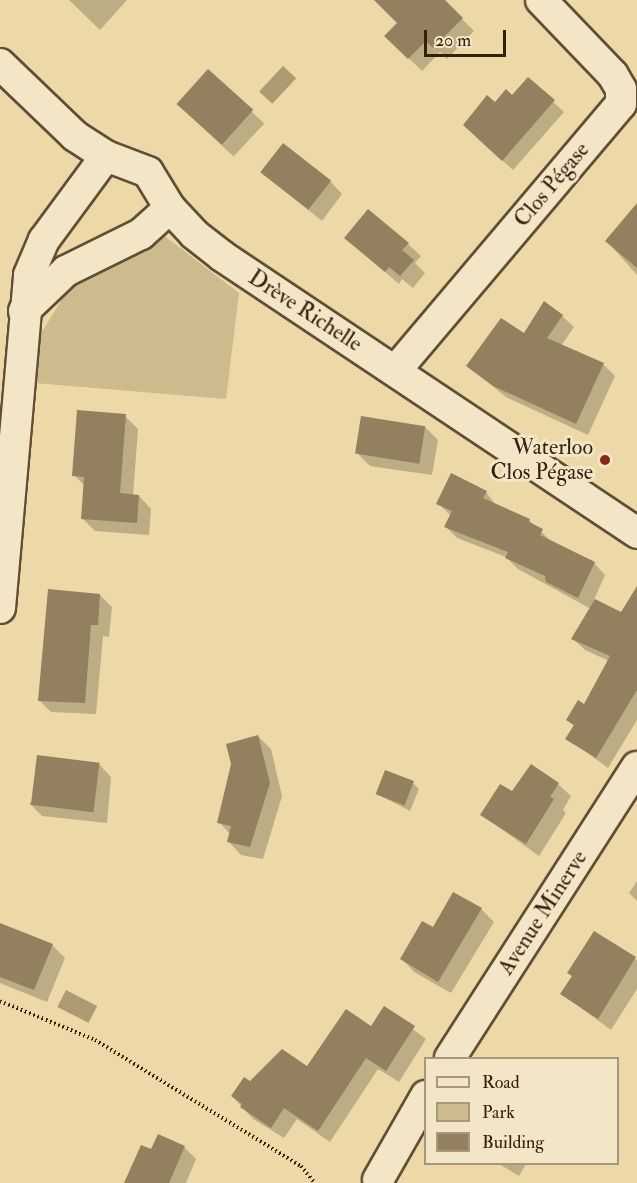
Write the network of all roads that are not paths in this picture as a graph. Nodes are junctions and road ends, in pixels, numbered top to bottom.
1 (541, 0) edge
2 (0, 64) edge
3 (106, 156) junction
4 (170, 208) junction
5 (24, 312) junction
6 (396, 370) junction
7 (637, 533) edge
8 (0, 608) edge
9 (637, 767) edge
10 (451, 1057) edge
11 (424, 1100) edge
12 (379, 1182) edge

1 - 6 street, Clos Pégase
2 - 3 street, Drève Richelle
3 - 4 street, Drève Richelle
3 - 5 street
4 - 5 street
4 - 6 street, Drève Richelle
5 - 8 street
6 - 7 street, Drève Richelle
9 - 10 street, Avenue Minerve
11 - 12 street

